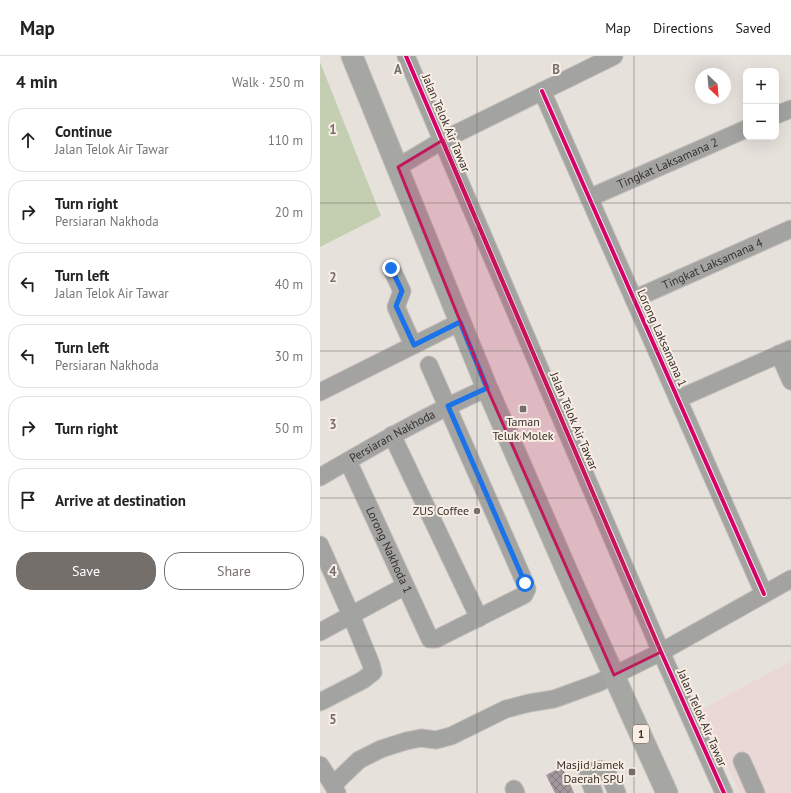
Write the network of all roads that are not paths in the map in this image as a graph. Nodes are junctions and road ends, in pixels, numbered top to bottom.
1 (352, 56) edge
2 (406, 56) edge
3 (614, 56) edge
4 (542, 91) junction
5 (791, 109) edge
6 (779, 114) edge
7 (743, 130) edge
8 (443, 140) junction
9 (398, 167) junction
10 (589, 198) junction
11 (791, 229) edge
12 (391, 268) dead end
13 (634, 299) junction
14 (460, 322) junction
15 (414, 345) junction
16 (785, 351) edge
17 (429, 365) dead end
18 (791, 381) edge
19 (487, 388) junction
20 (320, 392) edge
21 (678, 399) junction
22 (448, 406) junction
23 (392, 435) junction
24 (348, 461) junction
25 (320, 478) edge
26 (322, 552) edge
27 (791, 579) edge
28 (406, 586) junction
29 (764, 594) junction
30 (351, 615) junction
31 (479, 618) junction
32 (320, 632) edge
33 (661, 652) junction
34 (614, 675) junction
35 (320, 702) edge
36 (742, 761) dead end
37 (320, 766) edge
38 (335, 789) edge
39 (663, 789) edge
40 (594, 793) edge
41 (617, 793) edge
42 (724, 793) edge
43 (756, 793) edge

1 - 9 main road, 1
2 - 8 street, Jalan Telok Air Tawar
3 - 4 street
4 - 8 street
4 - 10 street, Lorong Laksamana 1
5 - 6 street
7 - 10 street, Tingkat Laksamana 2
8 - 9 street
8 - 33 street, Jalan Telok Air Tawar
9 - 14 main road, 1
10 - 13 street, Lorong Laksamana 1
11 - 13 street, Tingkat Laksamana 4
12 - 15 street
13 - 21 street, Lorong Laksamana 1
14 - 15 street
14 - 19 main road, 1
15 - 20 street
16 - 18 street
16 - 21 street
17 - 22 street
19 - 22 street, Persiaran Nakhoda
19 - 34 main road, 1
21 - 29 street, Lorong Laksamana 1
22 - 23 street, Persiaran Nakhoda
22 - 31 street
23 - 24 street, Persiaran Nakhoda
23 - 31 street
24 - 25 street, Persiaran Nakhoda
24 - 28 street, Lorong Nakhoda 1
26 - 30 street
27 - 29 street
28 - 30 street
28 - 31 street, Lorong Nakhoda 1
29 - 33 street
30 - 32 street
30 - 35 street
33 - 34 street
33 - 42 street, Jalan Telok Air Tawar
34 - 38 street
34 - 39 main road, 1
36 - 43 street
37 - 38 street
40 - 41 street

